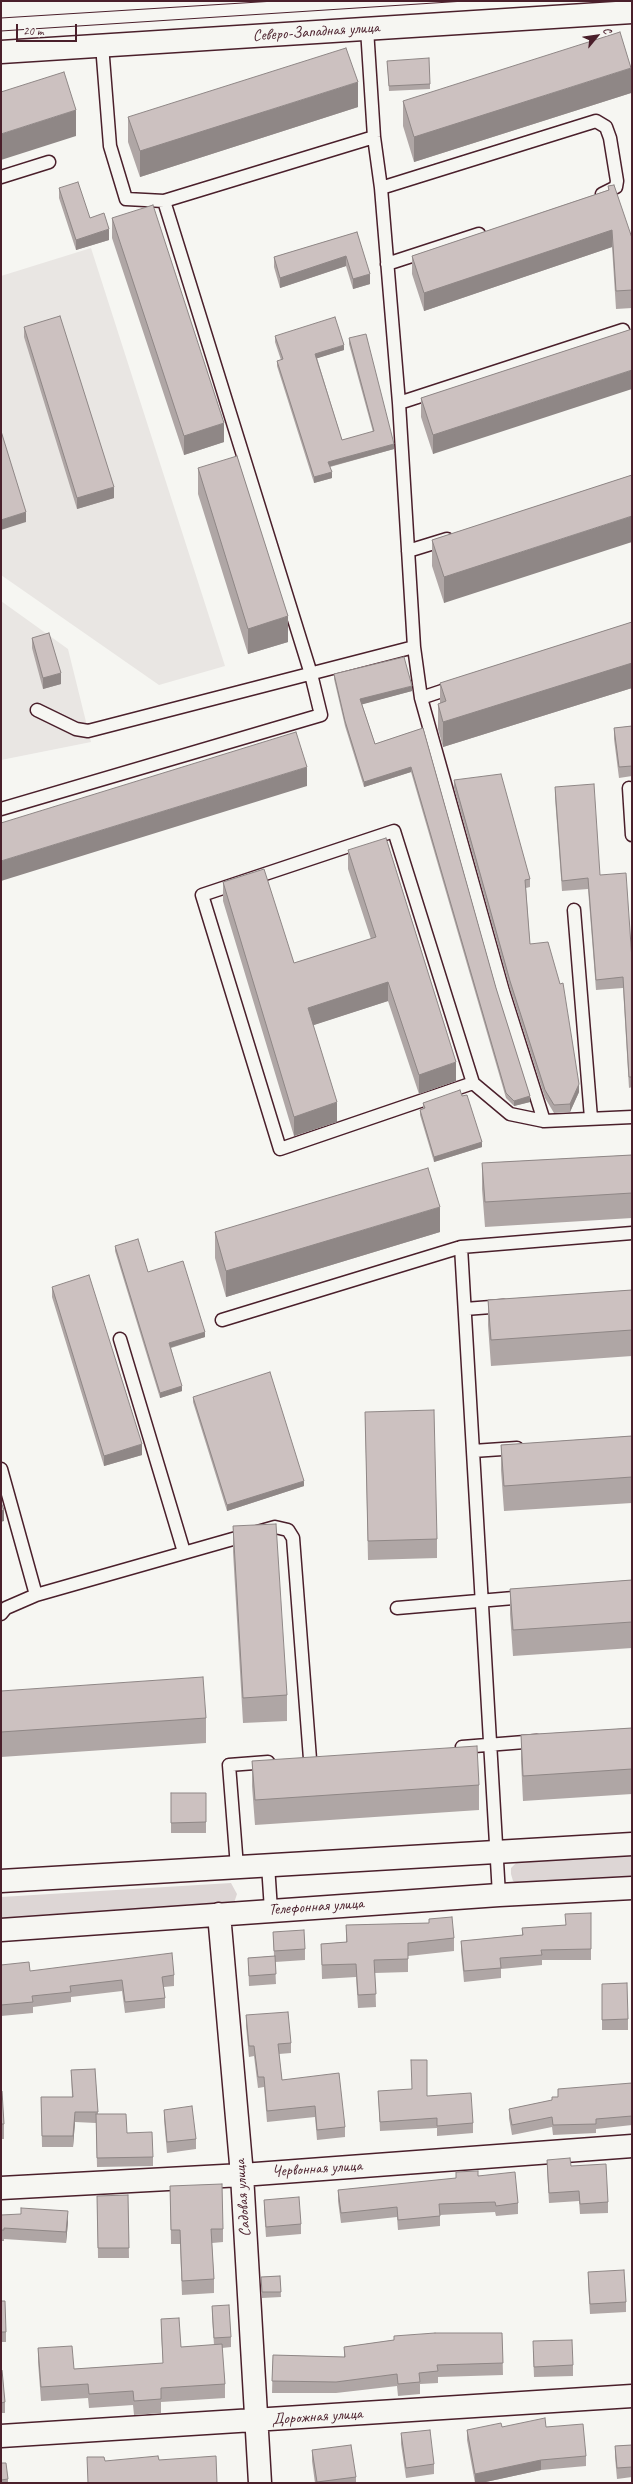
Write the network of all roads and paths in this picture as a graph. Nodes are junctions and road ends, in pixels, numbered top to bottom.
1 (632, 12) edge
2 (367, 29) junction
3 (102, 45) junction
4 (1, 52) edge
5 (374, 137) junction
6 (49, 162) dead end
7 (1, 177) edge
8 (381, 188) junction
9 (589, 198) edge
10 (164, 201) junction
11 (492, 230) edge
12 (387, 264) junction
13 (623, 330) edge
14 (399, 403) junction
15 (460, 535) edge
16 (408, 551) junction
17 (414, 647) junction
18 (310, 674) junction
19 (465, 684) edge
20 (421, 698) junction
21 (37, 710) dead end
22 (629, 788) dead end
23 (1, 809) edge
24 (632, 835) edge
25 (574, 910) dead end
26 (473, 1083) junction
27 (632, 1117) edge
28 (591, 1118) junction
29 (544, 1121) junction
30 (632, 1233) edge
31 (461, 1247) junction
32 (513, 1305) edge
33 (465, 1309) junction
34 (222, 1320) dead end
35 (120, 1339) dead end
36 (529, 1447) edge
37 (473, 1451) junction
38 (1, 1469) edge
39 (184, 1552) junction
40 (36, 1595) junction
41 (538, 1596) edge
42 (482, 1600) junction
43 (397, 1608) dead end
44 (1, 1614) edge
45 (546, 1741) edge
46 (491, 1745) junction
47 (452, 1748) edge
48 (326, 1758) edge
49 (310, 1759) junction
50 (295, 1760) edge
51 (280, 1761) edge
52 (632, 1844) edge
53 (496, 1853) junction
54 (268, 1865) junction
55 (237, 1867) junction
56 (1, 1881) edge
57 (632, 1888) edge
58 (499, 1895) junction
59 (271, 1910) junction
60 (219, 1914) junction
61 (1, 1930) edge
62 (632, 2146) edge
63 (242, 2175) junction
64 (1, 2188) edge
65 (632, 2396) edge
66 (256, 2421) junction
67 (1, 2436) edge
68 (260, 2483) edge

1 - 2 street, Северо-Западная улица
2 - 3 street, Северо-Западная улица
2 - 5 lane
3 - 4 street, Северо-Западная улица
3 - 10 lane
5 - 8 lane
5 - 10 lane
6 - 7 lane
8 - 9 lane
8 - 12 lane
10 - 18 lane
11 - 12 lane
12 - 14 lane
13 - 14 lane
14 - 16 lane
15 - 16 lane
16 - 17 lane
17 - 18 lane
17 - 20 lane
18 - 21 lane
18 - 23 lane
19 - 20 lane
20 - 29 lane
22 - 24 lane
25 - 28 lane
26 - 26 lane
26 - 29 lane
27 - 28 lane
28 - 29 lane
30 - 31 lane
31 - 33 lane
31 - 34 lane
32 - 33 lane
33 - 37 lane
35 - 39 lane
36 - 37 lane
37 - 42 lane
38 - 40 lane
39 - 40 lane
39 - 49 lane
40 - 44 lane
41 - 42 lane
42 - 43 lane
42 - 46 lane
45 - 46 lane
46 - 47 lane
46 - 53 lane
48 - 49 lane
49 - 50 lane
51 - 55 lane
52 - 53 street
53 - 54 street
53 - 58 lane
54 - 55 street
54 - 59 lane
55 - 56 street
57 - 58 street, Телефонная улица
58 - 59 street, Телефонная улица
59 - 60 street, Телефонная улица
60 - 61 street, Телефонная улица
60 - 63 street, Садовая улица
62 - 63 street, Червонная улица
63 - 64 street, Червонная улица
63 - 66 street, Садовая улица
65 - 66 street, Дорожная улица
66 - 67 street, Дорожная улица
66 - 68 street, Садовая улица

